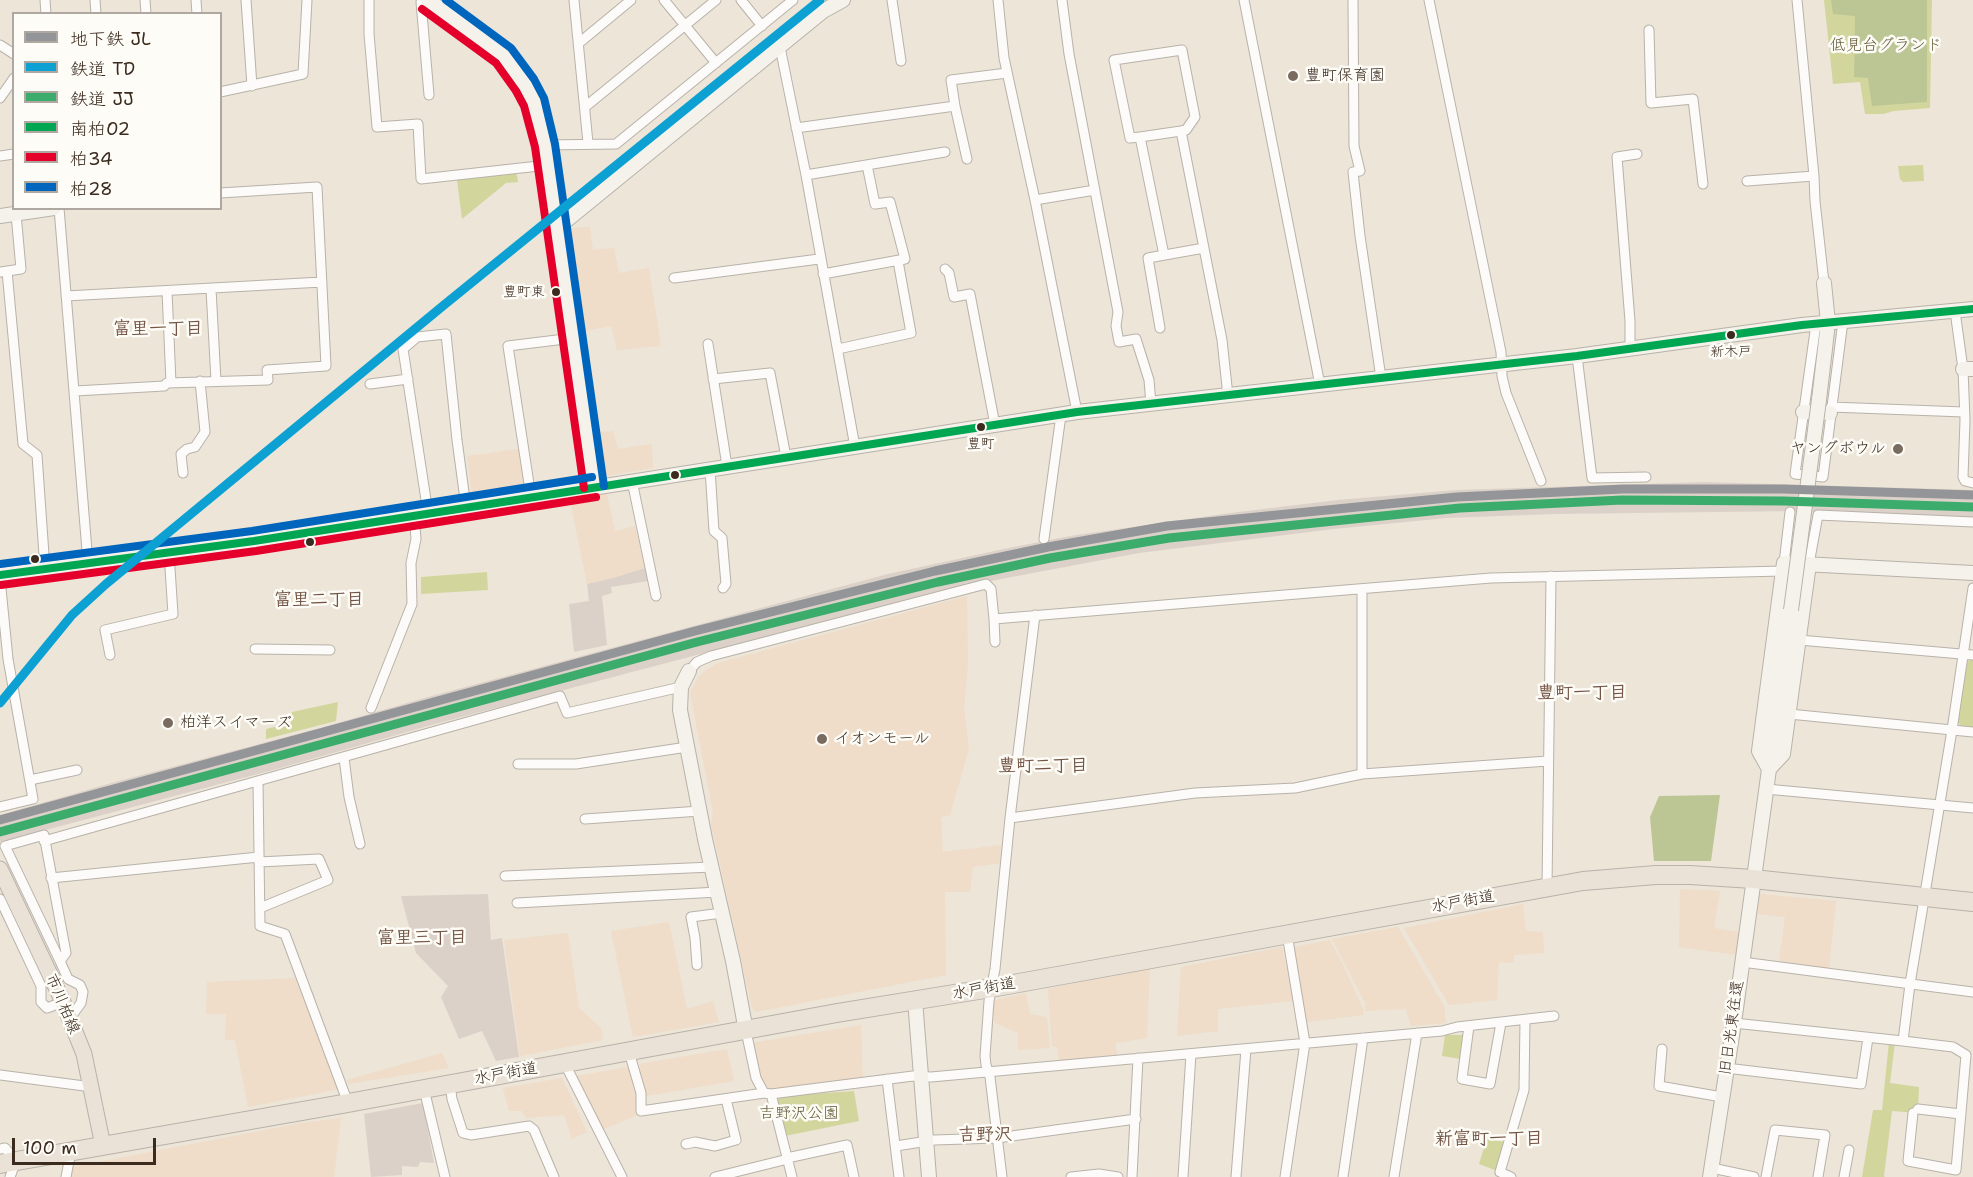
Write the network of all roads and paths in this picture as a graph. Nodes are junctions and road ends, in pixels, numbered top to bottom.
1 (246, 0) edge
2 (307, 0) edge
3 (369, 0) edge
4 (423, 0) edge
5 (428, 0) edge
6 (574, 0) edge
7 (631, 0) edge
8 (664, 0) edge
9 (716, 0) edge
10 (741, 0) edge
11 (792, 0) edge
12 (843, 0) edge
13 (892, 0) edge
14 (998, 0) edge
15 (1062, 0) edge
16 (1244, 0) edge
17 (1353, 0) edge
18 (1429, 0) edge
19 (1797, 0) edge
20 (684, 26) junction
21 (762, 26) junction
22 (1649, 30) dead end
23 (579, 43) junction
24 (780, 47) junction
25 (902, 61) dead end
26 (717, 63) junction
27 (1007, 73) junction
28 (12, 81) edge
29 (252, 86) junction
30 (222, 92) edge
31 (429, 95) dead end
32 (0, 98) edge
33 (955, 106) junction
34 (585, 107) junction
35 (796, 128) junction
36 (1181, 131) junction
37 (1140, 137) junction
38 (588, 143) junction
39 (545, 144) junction
40 (945, 152) dead end
41 (1637, 154) dead end
42 (967, 159) dead end
43 (548, 165) junction
44 (867, 165) junction
45 (806, 175) junction
46 (1814, 176) junction
47 (1747, 181) dead end
48 (1702, 184) dead end
49 (1095, 190) junction
50 (222, 193) edge
51 (1035, 200) junction
52 (41, 210) edge
53 (59, 210) edge
54 (16, 214) junction
55 (0, 216) edge
56 (557, 228) junction
57 (1204, 248) junction
58 (1164, 255) junction
59 (819, 259) junction
60 (898, 261) junction
61 (945, 269) dead end
62 (3, 271) edge
63 (823, 274) junction
64 (674, 278) dead end
65 (322, 282) junction
66 (1824, 283) joint
67 (211, 289) junction
68 (167, 291) junction
69 (66, 296) junction
70 (1973, 309) edge
71 (1955, 311) junction
72 (1829, 323) junction
73 (1160, 328) dead end
74 (573, 338) junction
75 (708, 344) dead end
76 (838, 349) junction
77 (1630, 349) junction
78 (1577, 356) junction
79 (1501, 365) junction
80 (1968, 369) edge
81 (1382, 378) junction
82 (408, 379) junction
83 (713, 380) junction
84 (200, 381) junction
85 (216, 381) junction
86 (171, 383) junction
87 (370, 384) dead end
88 (1320, 385) junction
89 (75, 391) junction
90 (1228, 396) junction
91 (1151, 404) junction
92 (1826, 407) junction
93 (1077, 412) junction
94 (1803, 412) junction
95 (1964, 412) junction
96 (1061, 415) junction
97 (995, 424) junction
98 (855, 447) junction
99 (786, 457) junction
100 (727, 466) junction
101 (710, 469) junction
102 (183, 473) dead end
103 (1646, 477) dead end
104 (632, 481) junction
105 (1541, 481) dead end
106 (1973, 483) edge
107 (594, 487) junction
108 (531, 497) junction
109 (466, 507) junction
110 (1790, 512) dead end
111 (428, 513) junction
112 (414, 516) junction
113 (1973, 522) edge
114 (1044, 539) dead end
115 (169, 553) junction
116 (88, 563) junction
117 (1809, 564) junction
118 (1783, 567) junction
119 (45, 568) junction
120 (1973, 573) edge
121 (1551, 576) junction
122 (0, 577) edge
123 (723, 588) dead end
124 (1973, 588) edge
125 (1362, 590) junction
126 (656, 596) dead end
127 (1035, 615) junction
128 (994, 619) junction
129 (1799, 640) junction
130 (995, 642) dead end
131 (255, 649) dead end
132 (330, 650) dead end
133 (1968, 655) edge
134 (110, 656) dead end
135 (689, 671) joint
136 (681, 687) junction
137 (371, 708) dead end
138 (1789, 714) junction
139 (1952, 730) junction
140 (1973, 732) edge
141 (687, 747) junction
142 (344, 758) junction
143 (1548, 761) junction
144 (518, 764) dead end
145 (76, 770) dead end
146 (1769, 770) junction
147 (1362, 774) junction
148 (30, 780) junction
149 (258, 782) junction
150 (1766, 789) junction
151 (1940, 805) junction
152 (0, 807) edge
153 (1973, 808) edge
154 (700, 811) junction
155 (1010, 818) junction
156 (585, 819) dead end
157 (44, 841) junction
158 (360, 844) dead end
159 (2, 847) edge
160 (259, 859) junction
161 (712, 867) junction
162 (0, 869) edge
163 (505, 876) dead end
164 (51, 878) junction
165 (1753, 879) junction
166 (1547, 887) junction
167 (718, 892) junction
168 (1924, 897) junction
169 (0, 900) edge
170 (1973, 902) edge
171 (517, 903) dead end
172 (260, 908) junction
173 (722, 913) junction
174 (1287, 934) junction
175 (60, 961) junction
176 (1742, 962) junction
177 (697, 965) dead end
178 (1910, 984) junction
179 (991, 988) junction
180 (1973, 992) edge
181 (915, 1000) junction
182 (63, 1002) junction
183 (1554, 1016) dead end
184 (69, 1018) junction
185 (1525, 1020) junction
186 (1501, 1023) junction
187 (1734, 1023) junction
188 (1469, 1026) junction
189 (746, 1031) junction
190 (1417, 1033) junction
191 (1363, 1038) junction
192 (1868, 1038) junction
193 (1903, 1041) junction
194 (1305, 1043) junction
195 (1246, 1049) junction
196 (1662, 1049) dead end
197 (629, 1052) junction
198 (1191, 1054) junction
199 (1138, 1058) junction
200 (565, 1064) junction
201 (1726, 1068) junction
202 (988, 1072) junction
203 (0, 1075) edge
204 (922, 1076) junction
205 (887, 1079) junction
206 (450, 1084) junction
207 (92, 1087) junction
208 (424, 1089) junction
209 (767, 1094) junction
210 (1722, 1097) junction
211 (726, 1099) junction
212 (348, 1103) junction
213 (1961, 1114) junction
214 (1136, 1119) junction
215 (997, 1138) junction
216 (927, 1141) junction
217 (686, 1144) dead end
218 (103, 1146) junction
219 (896, 1146) junction
220 (0, 1149) edge
221 (1849, 1150) dead end
222 (71, 1151) junction
223 (788, 1158) junction
224 (9, 1167) edge
225 (1711, 1173) edge
226 (66, 1177) edge
227 (445, 1177) edge
228 (554, 1177) edge
229 (622, 1177) edge
230 (714, 1177) edge
231 (792, 1177) edge
232 (854, 1177) edge
233 (899, 1177) edge
234 (929, 1177) edge
235 (1002, 1177) edge
236 (1071, 1177) edge
237 (1118, 1177) edge
238 (1132, 1177) edge
239 (1183, 1177) edge
240 (1236, 1177) edge
241 (1285, 1177) edge
242 (1343, 1177) edge
243 (1394, 1177) edge
244 (1511, 1177) edge
245 (1754, 1177) edge
246 (1766, 1177) edge
247 (1818, 1177) edge
248 (1844, 1177) edge

1 - 29 street
2 - 29 street
3 - 43 street
4 - 31 street
5 - 39 street
6 - 23 street
7 - 23 street
8 - 20 street
9 - 20 street
10 - 21 street
11 - 21 street
12 - 24 street
13 - 25 street
14 - 27 street
15 - 49 street
16 - 88 street
17 - 81 street
18 - 79 street
19 - 46 street
20 - 26 street
20 - 34 street
21 - 26 street
22 - 48 street
23 - 34 street
24 - 35 street
24 - 56 street
26 - 38 street
27 - 33 street
27 - 51 street
28 - 32 street
29 - 30 street
33 - 35 street
33 - 42 street
34 - 38 street
35 - 45 street
36 - 37 street
36 - 37 street
36 - 57 street
37 - 58 street
38 - 39 street
39 - 43 street
40 - 44 street
41 - 77 street
43 - 56 street
44 - 45 street
44 - 60 street
45 - 59 street
46 - 47 street
46 - 66 street
49 - 51 street
49 - 91 street
50 - 65 street
51 - 93 street
52 - 54 street
53 - 69 street
54 - 55 street
54 - 62 street
56 - 74 street
57 - 58 street
57 - 90 street
58 - 73 street
59 - 63 street
59 - 64 street
60 - 63 street
60 - 76 street
61 - 97 street
62 - 119 street
63 - 76 street
65 - 67 street
65 - 85 street
66 - 72 street, 旧日光東往還
67 - 68 street
67 - 85 street
68 - 69 street
68 - 86 street
69 - 89 street
70 - 71 street
71 - 72 street
71 - 80 street
72 - 77 street
72 - 92 street, 旧日光東往還
72 - 94 street
74 - 107 street
74 - 108 street
75 - 83 street
76 - 98 street
77 - 78 street
78 - 79 street
78 - 103 street
79 - 81 street
79 - 105 street
80 - 95 street
81 - 88 street
82 - 87 street
82 - 109 street
82 - 111 street
83 - 99 street
83 - 100 street
84 - 85 street
84 - 86 street
84 - 102 street
86 - 89 street
88 - 90 street
89 - 116 street
90 - 91 street
91 - 93 street
92 - 94 street
92 - 94 street
92 - 95 street
92 - 146 street, 旧日光東往還, bridge
93 - 96 street
95 - 106 street
96 - 97 street
96 - 114 street
97 - 98 street
98 - 99 street
99 - 100 street
100 - 101 street
101 - 104 street
101 - 123 street
104 - 107 street
104 - 126 street
107 - 108 street
108 - 109 street
109 - 111 street
110 - 118 street
111 - 112 street
112 - 115 street
112 - 137 street
113 - 117 street
115 - 116 street
115 - 134 street
116 - 119 street
117 - 118 street
117 - 120 street
117 - 129 street
118 - 121 street
118 - 146 street
119 - 122 street
121 - 125 street
121 - 143 street
122 - 148 street
124 - 133 street
125 - 127 street
125 - 147 street
127 - 128 street
127 - 155 street
128 - 130 street
128 - 135 street
129 - 133 street
129 - 138 street
131 - 132 street
133 - 139 street
135 - 136 street
136 - 141 street
136 - 142 street
138 - 139 street
138 - 146 street
139 - 140 street
139 - 151 street
141 - 144 street
141 - 154 street
142 - 149 street
142 - 158 street
143 - 147 street
143 - 166 street
145 - 148 street
146 - 150 street, 旧日光東往還
147 - 155 street
148 - 152 street
149 - 157 street
149 - 160 street
150 - 151 street
150 - 165 street, 旧日光東往還
151 - 153 street
151 - 168 street
154 - 156 street
154 - 161 street
155 - 179 street
157 - 159 street
157 - 164 street
159 - 175 street
160 - 164 street
160 - 172 street
160 - 172 street
161 - 163 street
161 - 167 street
162 - 182 main road, 市川柏線
164 - 175 street
165 - 166 highway, 水戸街道
165 - 168 highway, 水戸街道
165 - 176 street, 旧日光東往還
166 - 174 highway, 水戸街道
167 - 171 street
167 - 173 street
168 - 170 highway, 水戸街道
168 - 178 street
169 - 182 street
172 - 212 street
173 - 177 street
173 - 189 street
174 - 179 highway, 水戸街道
174 - 194 street
175 - 184 street
176 - 178 street
176 - 187 street, 旧日光東往還
178 - 180 street
178 - 193 street
179 - 181 highway, 水戸街道
179 - 202 street
181 - 189 highway, 水戸街道
181 - 204 street
182 - 184 main road, 市川柏線
183 - 185 street
184 - 207 main road, 市川柏線
185 - 186 street
185 - 244 street
186 - 188 street
186 - 188 street
187 - 192 street
187 - 201 street, 旧日光東往還
188 - 190 street
189 - 197 highway, 水戸街道
189 - 209 street
190 - 191 street
190 - 243 street
191 - 194 street
191 - 242 street
192 - 193 street
192 - 201 street
193 - 213 street
194 - 195 street
194 - 241 street
195 - 198 street
195 - 240 street
196 - 210 street
197 - 200 highway, 水戸街道
197 - 211 street
198 - 199 street
198 - 239 street
199 - 202 street
199 - 214 street
200 - 206 highway, 水戸街道
200 - 229 street
201 - 210 street, 旧日光東往還
202 - 204 street
202 - 215 street
203 - 207 street
204 - 205 street
204 - 216 street
205 - 209 street
205 - 219 street
206 - 208 highway, 水戸街道
206 - 228 street
207 - 218 main road, 市川柏線
208 - 212 highway, 水戸街道
208 - 227 street
209 - 211 street
209 - 223 street
210 - 225 street, 旧日光東往還
211 - 217 street
212 - 218 highway, 水戸街道
213 - 213 street
214 - 215 street
214 - 238 street
215 - 216 street
215 - 235 street
216 - 219 street
216 - 234 street
218 - 222 highway, 水戸街道
219 - 233 street
220 - 224 street
221 - 248 street
222 - 224 highway, 水戸街道
222 - 226 street
223 - 230 street
223 - 231 street
223 - 232 street
225 - 245 street
236 - 237 street
246 - 247 street

